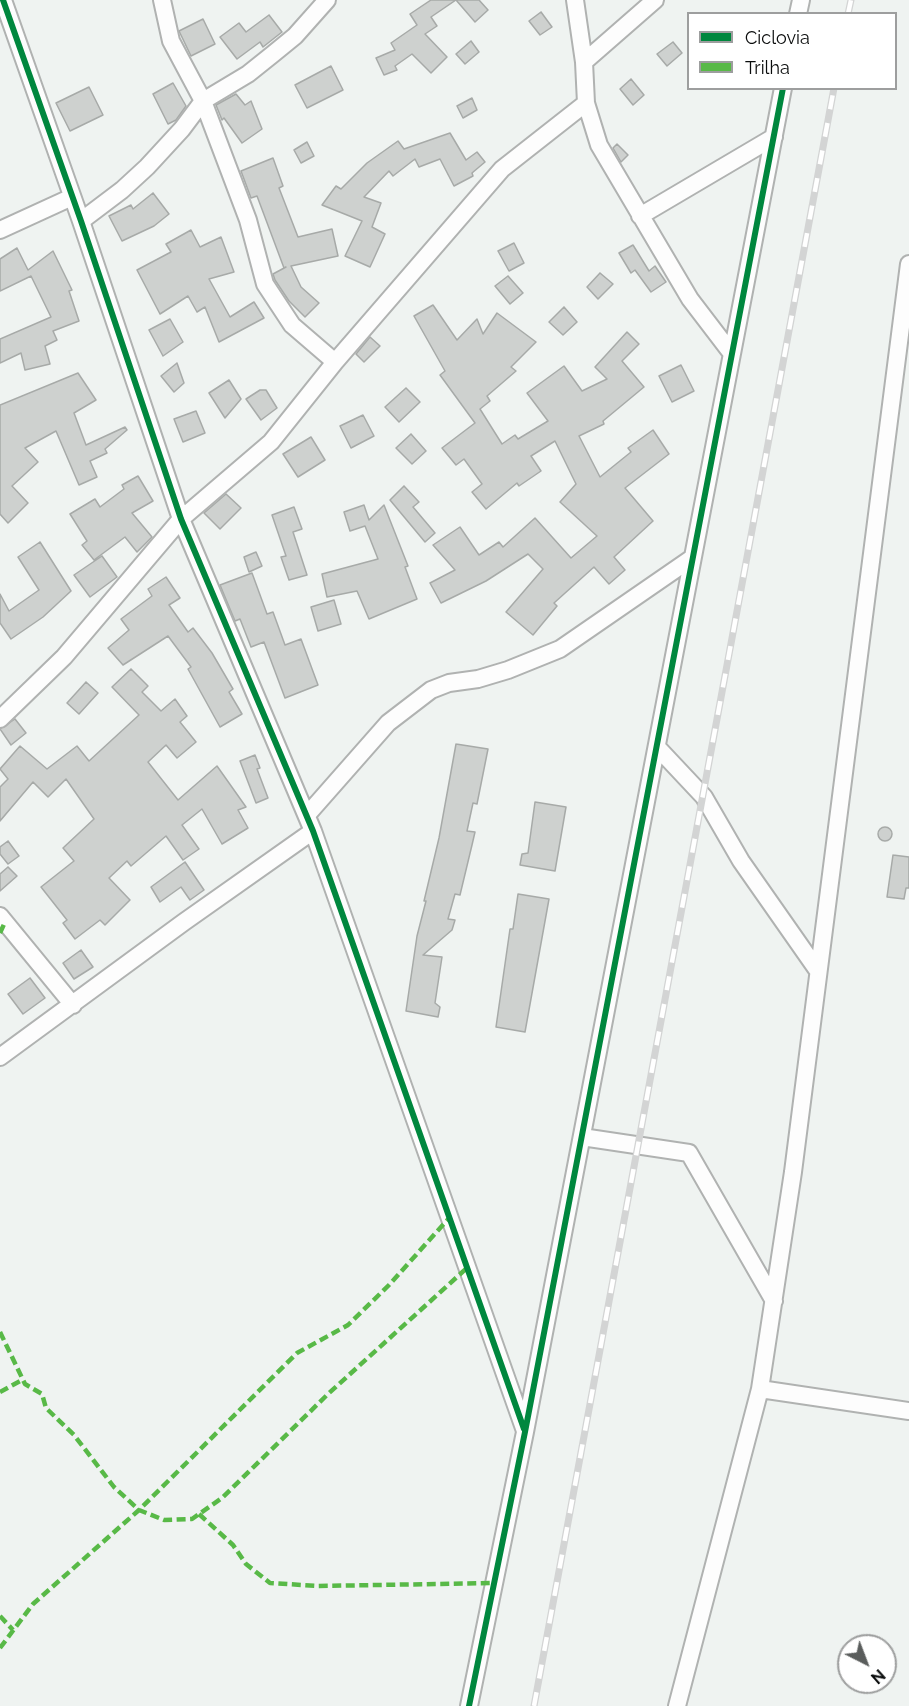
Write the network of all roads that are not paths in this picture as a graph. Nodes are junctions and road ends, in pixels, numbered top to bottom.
1 (3, 0) edge
2 (162, 0) edge
3 (327, 0) edge
4 (575, 0) edge
5 (655, 0) edge
6 (584, 62) junction
7 (783, 90) edge
8 (203, 101) junction
9 (586, 103) junction
10 (774, 136) junction
11 (72, 197) junction
12 (640, 216) junction
13 (81, 221) junction
14 (0, 230) edge
15 (909, 264) edge
16 (904, 347) edge
17 (732, 354) junction
18 (335, 362) junction
19 (181, 519) junction
20 (692, 558) junction
21 (0, 719) edge
22 (657, 747) junction
23 (307, 815) junction
24 (313, 831) junction
25 (0, 916) edge
26 (818, 971) junction
27 (73, 1005) junction
28 (0, 1057) edge
29 (582, 1137) junction
30 (774, 1301) junction
31 (760, 1389) junction
32 (909, 1411) edge
33 (525, 1432) junction
34 (469, 1706) edge
35 (677, 1706) edge

1 - 11 street
2 - 8 street
3 - 8 street
4 - 6 street
5 - 6 street
6 - 9 street
7 - 10 street
8 - 13 street
8 - 18 street
9 - 12 street
9 - 18 street
10 - 12 street
10 - 17 street
11 - 13 street
11 - 14 street
12 - 17 street
13 - 19 street
15 - 16 street
16 - 26 street
17 - 20 street
18 - 19 street
19 - 21 street
19 - 23 street
20 - 22 street
20 - 23 street
22 - 26 street
22 - 29 street
23 - 24 street
24 - 27 street
24 - 33 street
25 - 27 street
26 - 30 street
27 - 28 street
29 - 30 street
29 - 33 street
30 - 31 street
31 - 32 street
31 - 35 street
33 - 34 street

